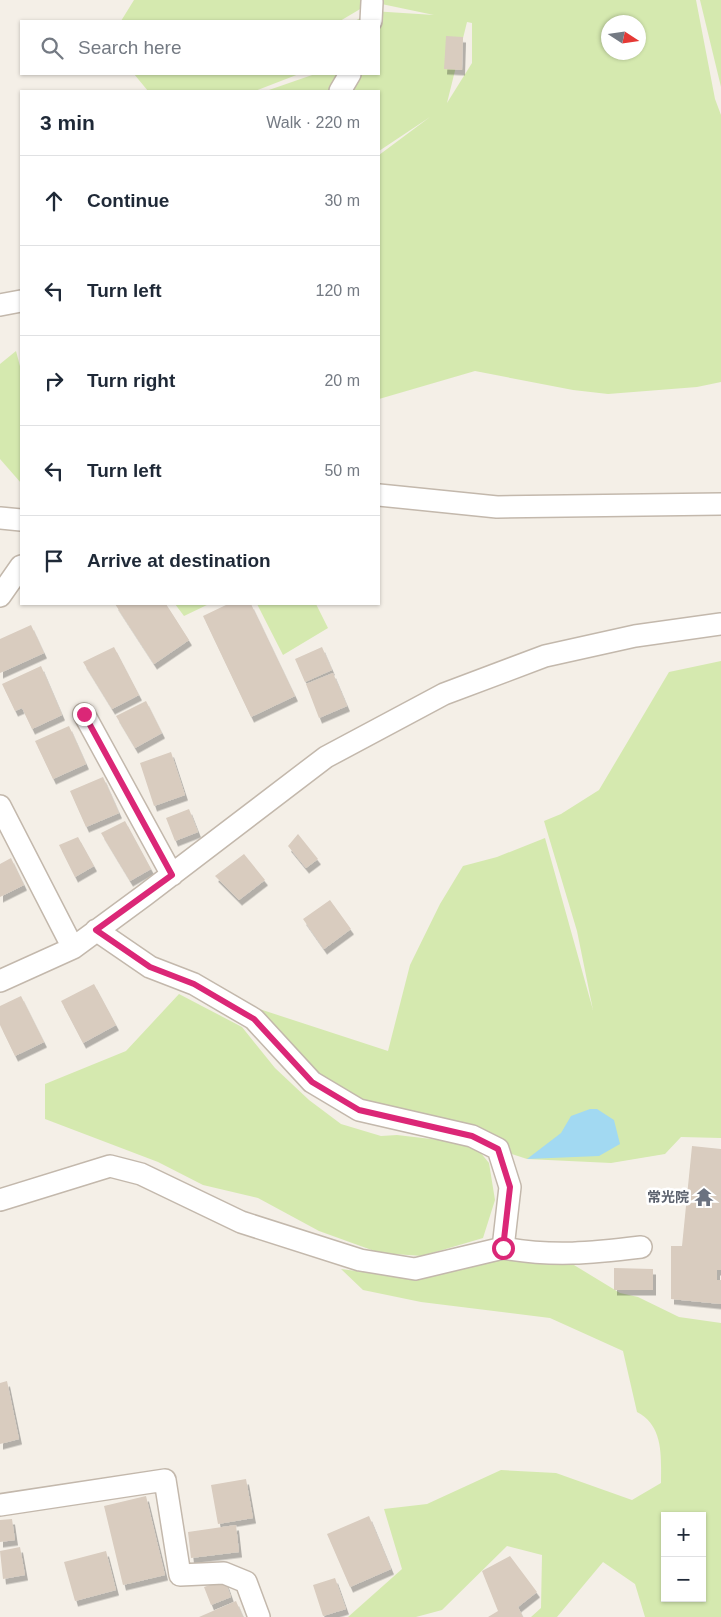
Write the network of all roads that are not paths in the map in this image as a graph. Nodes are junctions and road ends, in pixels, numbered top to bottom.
1 (349, 75) edge
2 (341, 90) edge
3 (20, 301) edge
4 (0, 305) edge
5 (380, 495) edge
6 (721, 504) edge
7 (0, 518) edge
8 (20, 520) edge
9 (20, 567) edge
10 (0, 596) edge
11 (721, 624) edge
12 (84, 714) dead end
13 (0, 806) edge
14 (7, 837) edge
15 (172, 875) junction
16 (96, 930) junction
17 (72, 948) junction
18 (0, 981) edge
19 (0, 1200) edge
20 (641, 1247) dead end
21 (503, 1248) junction
22 (0, 1505) edge
23 (259, 1617) edge

1 - 2 street
3 - 4 street
5 - 6 street
7 - 8 street
9 - 10 street
11 - 15 street
12 - 15 street
13 - 14 street
14 - 17 street
15 - 16 street
16 - 17 street
16 - 21 street
17 - 18 street
19 - 21 street
20 - 21 street
22 - 23 street

